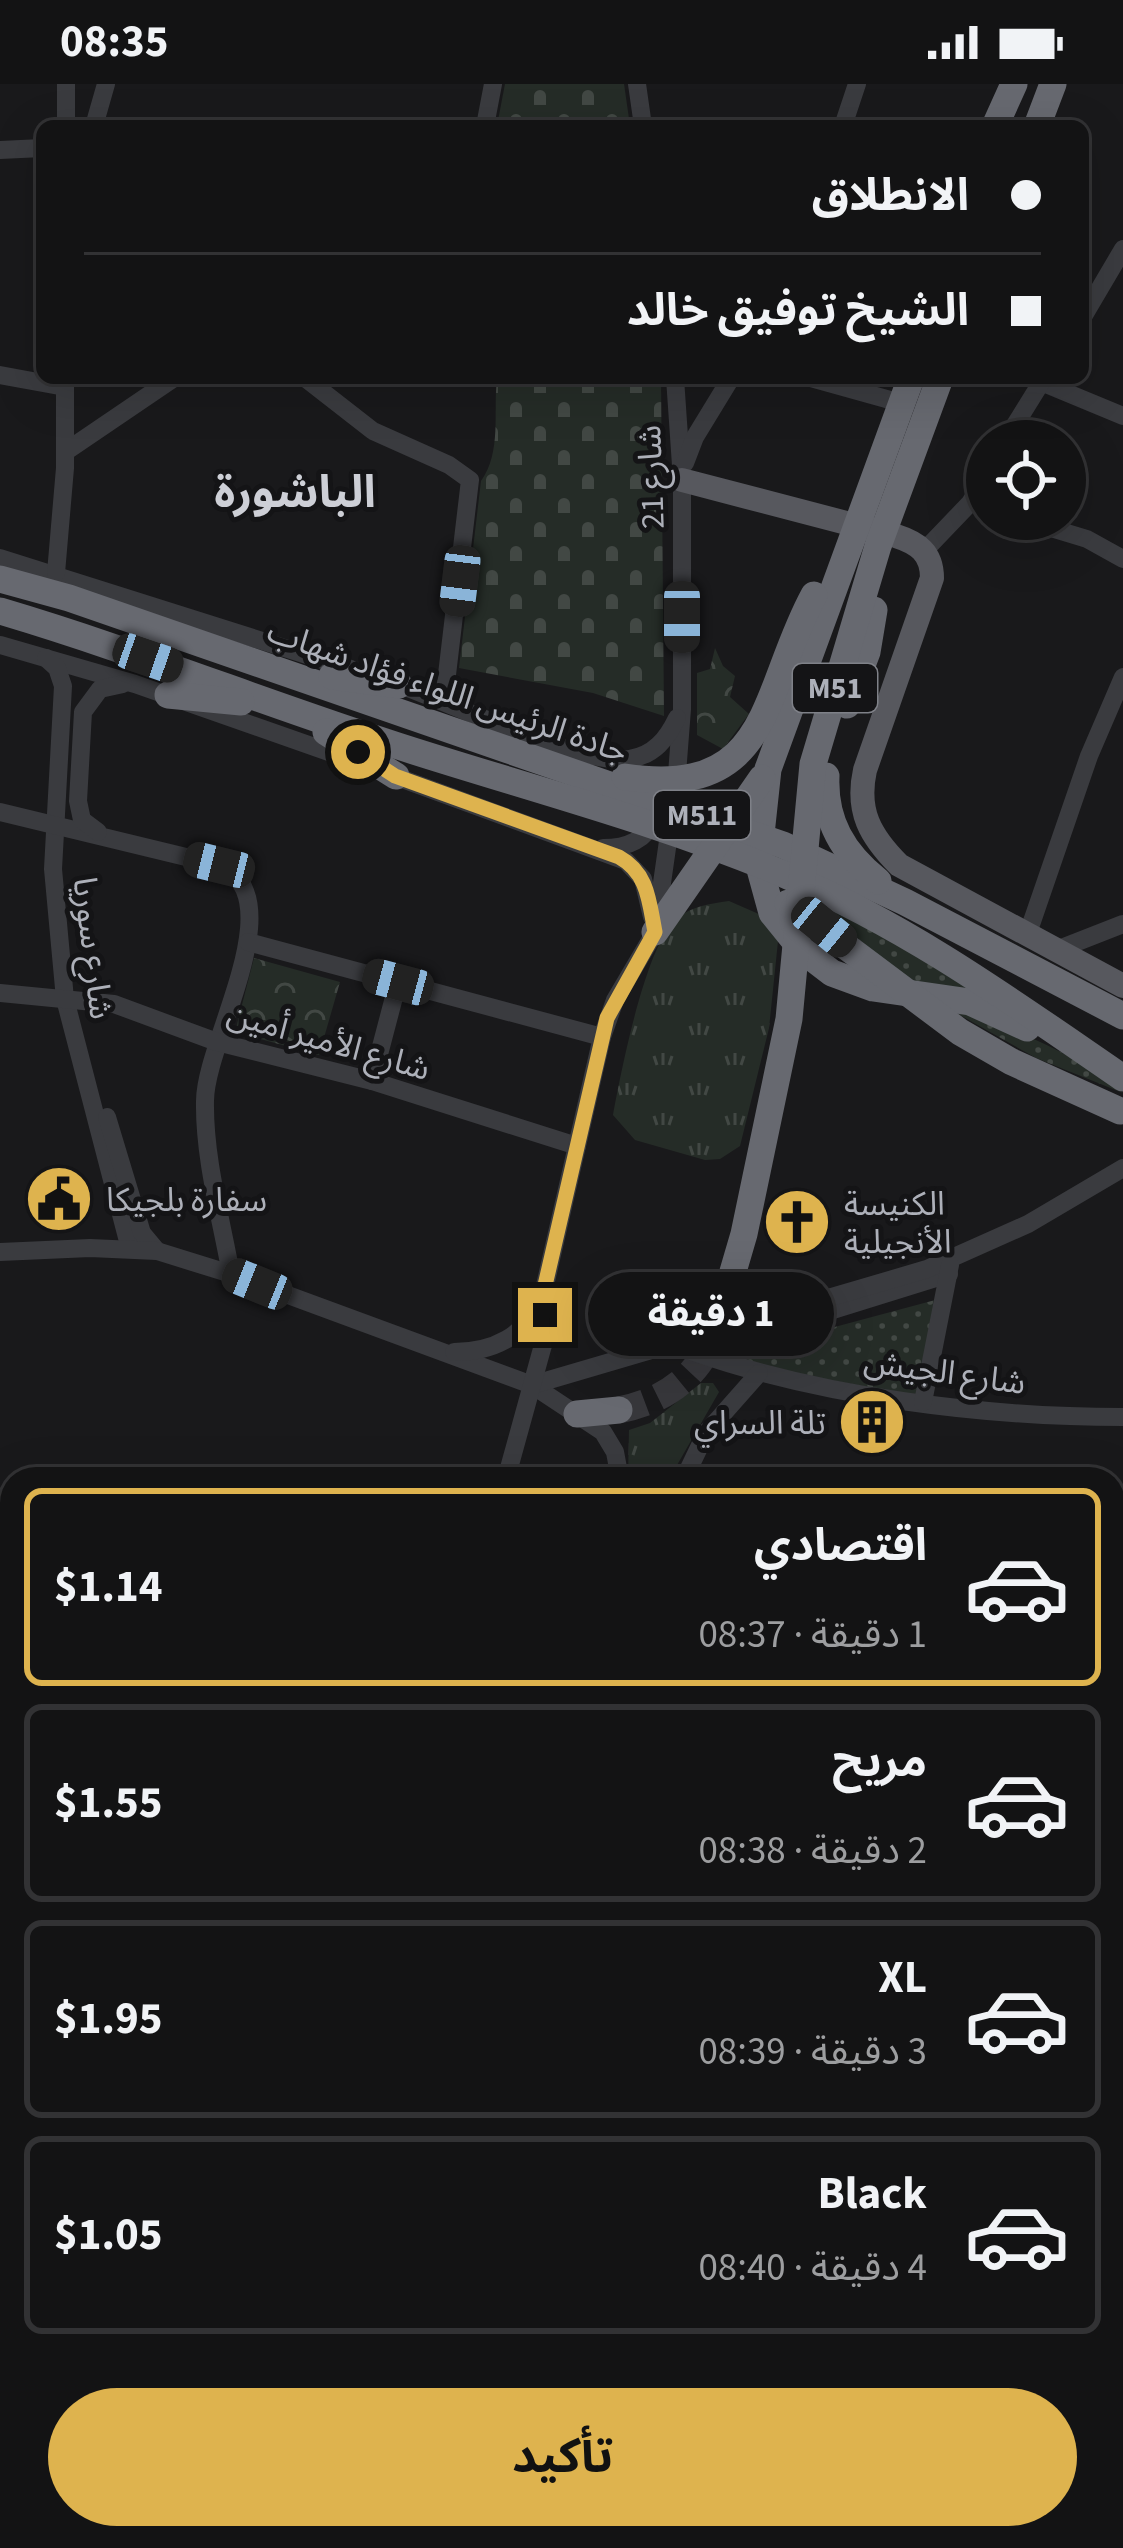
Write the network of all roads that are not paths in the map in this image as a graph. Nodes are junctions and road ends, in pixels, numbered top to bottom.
1 (66, 84) edge
2 (106, 84) edge
3 (493, 84) edge
4 (637, 84) edge
5 (857, 84) edge
6 (1016, 84) edge
7 (1055, 84) edge
8 (66, 120) edge
9 (96, 120) edge
10 (486, 120) edge
11 (642, 120) edge
12 (845, 120) edge
13 (1001, 120) edge
14 (1040, 120) edge
15 (1049, 120) edge
16 (36, 148) edge
17 (0, 150) edge
18 (1123, 249) edge
19 (1118, 272) edge
20 (1089, 308) edge
21 (0, 375) edge
22 (36, 379) edge
23 (65, 384) edge
24 (166, 384) edge
25 (313, 384) edge
26 (675, 384) edge
27 (727, 384) edge
28 (856, 384) edge
29 (909, 384) edge
30 (937, 384) edge
31 (953, 384) edge
32 (1041, 384) edge
33 (1052, 384) edge
34 (894, 389) edge
35 (1123, 416) edge
36 (1018, 420) edge
37 (65, 460) junction
38 (864, 472) junction
39 (682, 480) junction
40 (913, 485) junction
41 (966, 517) edge
42 (868, 534) junction
43 (1086, 539) edge
44 (925, 550) junction
45 (0, 558) edge
46 (1123, 559) edge
47 (56, 573) junction
48 (0, 579) edge
49 (0, 611) edge
50 (174, 614) junction
51 (0, 645) edge
52 (42, 655) junction
53 (275, 669) junction
54 (1123, 676) edge
55 (135, 684) junction
56 (168, 695) junction
57 (397, 697) junction
58 (444, 700) junction
59 (284, 706) junction
60 (682, 709) junction
61 (627, 759) junction
62 (556, 765) junction
63 (768, 770) junction
64 (395, 776) junction
65 (0, 812) edge
66 (57, 825) junction
67 (659, 829) junction
68 (119, 840) junction
69 (592, 847) junction
70 (905, 902) junction
71 (1123, 924) edge
72 (655, 932) junction
73 (1027, 936) junction
74 (248, 942) junction
75 (1054, 951) junction
76 (398, 982) junction
77 (1123, 986) edge
78 (0, 993) edge
79 (65, 999) junction
80 (114, 1004) junction
81 (1123, 1016) edge
82 (602, 1036) junction
83 (217, 1042) junction
84 (1123, 1078) edge
85 (372, 1081) junction
86 (1121, 1111) edge
87 (577, 1145) junction
88 (1123, 1168) edge
89 (1123, 1178) edge
90 (130, 1249) junction
91 (157, 1251) junction
92 (0, 1252) edge
93 (950, 1267) junction
94 (231, 1274) junction
95 (543, 1294) junction
96 (720, 1316) tunnel mouth
97 (689, 1347) junction
98 (434, 1352) junction
99 (759, 1373) junction
100 (532, 1385) junction
101 (923, 1402) junction
102 (620, 1410) tunnel mouth
103 (577, 1414) junction
104 (1123, 1417) edge
105 (509, 1467) edge
106 (617, 1467) edge
107 (690, 1467) edge

1 - 8 street
2 - 9 street
3 - 10 street
4 - 11 street
5 - 12 street
6 - 13 highway
7 - 14 highway
7 - 15 highway
16 - 17 street
18 - 19 street
19 - 20 street
21 - 22 street
23 - 37 street
24 - 37 street
25 - 58 street
26 - 39 street, شارع 21
27 - 39 street
28 - 34 street
29 - 42 highway, M51
30 - 42 highway, M51
31 - 40 highway
32 - 36 street
33 - 35 street
34 - 38 highway
37 - 47 street
38 - 40 highway
38 - 42 highway
39 - 42 main road
39 - 60 street, شارع 21
40 - 42 highway
41 - 44 street
42 - 44 main road
42 - 62 highway
42 - 63 highway, M51
42 - 70 highway
42 - 96 highway, M51
43 - 46 street
44 - 73 main road
45 - 47 street
47 - 50 street
48 - 53 highway, جادة الرئيس اللواء فؤاد شهاب / M511
49 - 59 highway, جادة الرئيس اللواء فؤاد شهاب / M511
50 - 53 highway
50 - 57 street
51 - 52 street
52 - 55 street
52 - 66 street, شارع سوريا
53 - 57 highway, جادة الرئيس اللواء فؤاد شهاب / M511
54 - 73 street
55 - 56 street
55 - 68 street, شارع سوريا
56 - 59 highway
56 - 64 street
57 - 58 street
57 - 62 highway, جادة الرئيس اللواء فؤاد شهاب / M511
58 - 61 street
59 - 64 highway
59 - 67 highway, جادة الرئيس اللواء فؤاد شهاب / M511
60 - 61 street
60 - 72 street, شارع 21
61 - 69 street
62 - 70 highway, جادة الرئيس اللواء فؤاد شهاب / M511
63 - 72 highway
63 - 84 highway
64 - 69 street
65 - 66 street
66 - 68 street
66 - 79 street, شارع سوريا
67 - 84 highway, جادة الرئيس اللواء فؤاد شهاب / M511
67 - 86 highway
68 - 74 street
69 - 72 street
70 - 81 highway, جادة الرئيس اللواء فؤاد شهاب / M511
71 - 75 street
72 - 82 street
73 - 75 main road
74 - 76 street
74 - 83 street
75 - 77 main road
76 - 82 street
76 - 85 street
78 - 79 street, شارع الأمير أمين
79 - 80 street, شارع الأمير أمين
79 - 90 street, شارع سوريا
80 - 83 street, شارع الأمير أمين
80 - 91 street, شارع سوريا
82 - 87 street
83 - 85 street, شارع الأمير أمين
83 - 94 street
85 - 87 street, شارع الأمير أمين
87 - 95 street
88 - 93 street
89 - 93 street
90 - 91 street
90 - 92 street
91 - 94 street
93 - 97 street
93 - 101 street
94 - 98 street
95 - 98 street
95 - 100 street
97 - 99 street, شارع الجيش
97 - 100 street
98 - 100 street
99 - 101 street, شارع الجيش
99 - 107 street
100 - 103 street
100 - 105 street
101 - 104 street, شارع الجيش
102 - 103 highway
103 - 106 street

